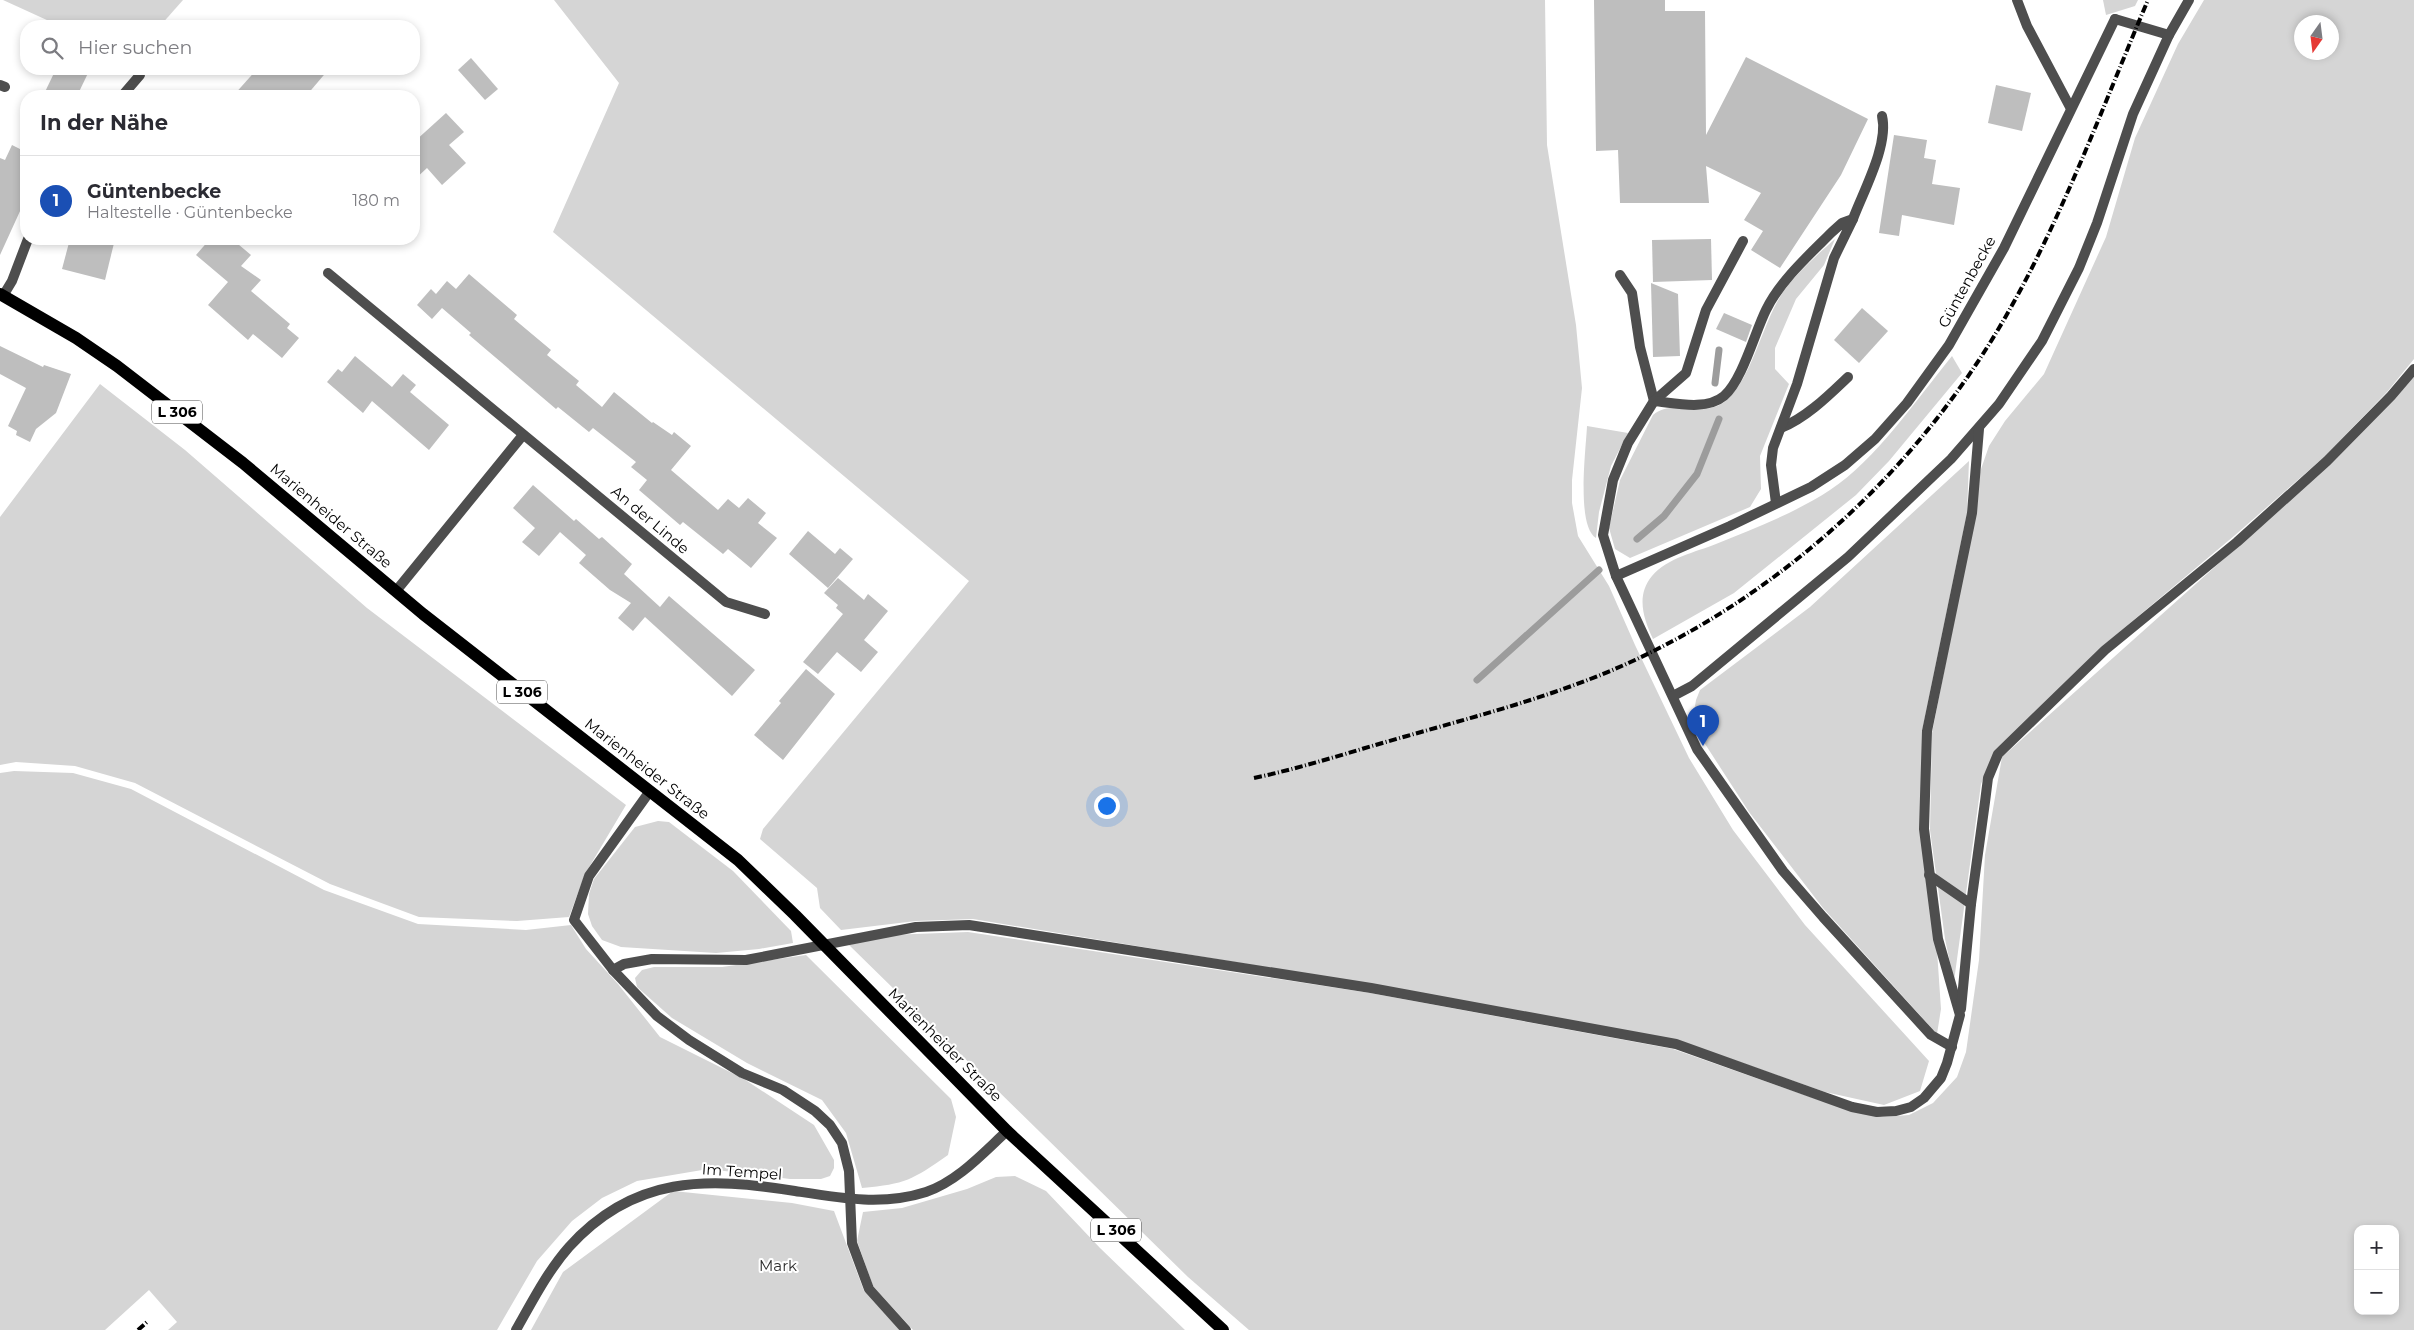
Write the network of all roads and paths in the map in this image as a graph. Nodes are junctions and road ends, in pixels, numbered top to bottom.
1 (2017, 0) edge
2 (2189, 0) edge
3 (2169, 35) junction
4 (140, 75) dead end
5 (127, 90) edge
6 (2070, 107) junction
7 (1882, 116) dead end
8 (1853, 219) junction
9 (1744, 242) dead end
10 (26, 245) edge
11 (328, 273) dead end
12 (1620, 275) dead end
13 (2, 295) edge
14 (2414, 369) edge
15 (1848, 377) dead end
16 (1654, 401) junction
17 (1781, 428) junction
18 (1979, 429) junction
19 (523, 435) junction
20 (1776, 503) junction
21 (1616, 576) junction
22 (396, 591) junction
23 (765, 614) dead end
24 (1673, 696) junction
25 (650, 791) junction
26 (1930, 875) junction
27 (1971, 904) junction
28 (613, 970) junction
29 (1960, 1015) junction
30 (1952, 1047) junction
31 (1007, 1131) junction
32 (851, 1200) junction
33 (516, 1330) edge
34 (906, 1330) edge
35 (1223, 1330) edge

1 - 6 street
2 - 3 street
3 - 6 street, Güntenbecke
3 - 18 street
4 - 5 street
6 - 20 street, Güntenbecke
7 - 8 street
8 - 16 street
8 - 17 street
9 - 16 street
10 - 13 street
11 - 19 street, An der Linde
12 - 16 street
13 - 22 main road, Marienheider Straße / L 306
14 - 27 street
15 - 17 street
16 - 21 street
17 - 20 street
18 - 24 street
18 - 26 street
19 - 22 street
19 - 23 street, An der Linde
20 - 21 street, Güntenbecke
21 - 24 street
22 - 25 main road, Marienheider Straße / L 306
24 - 30 street
25 - 28 street
25 - 31 main road, Marienheider Straße / L 306
26 - 27 street
26 - 29 street
27 - 29 street
28 - 30 street
28 - 32 street
29 - 30 street
31 - 32 street, Im Tempel
31 - 35 main road, Marienheider Straße / L 306
32 - 33 street, Im Tempel
32 - 34 street

